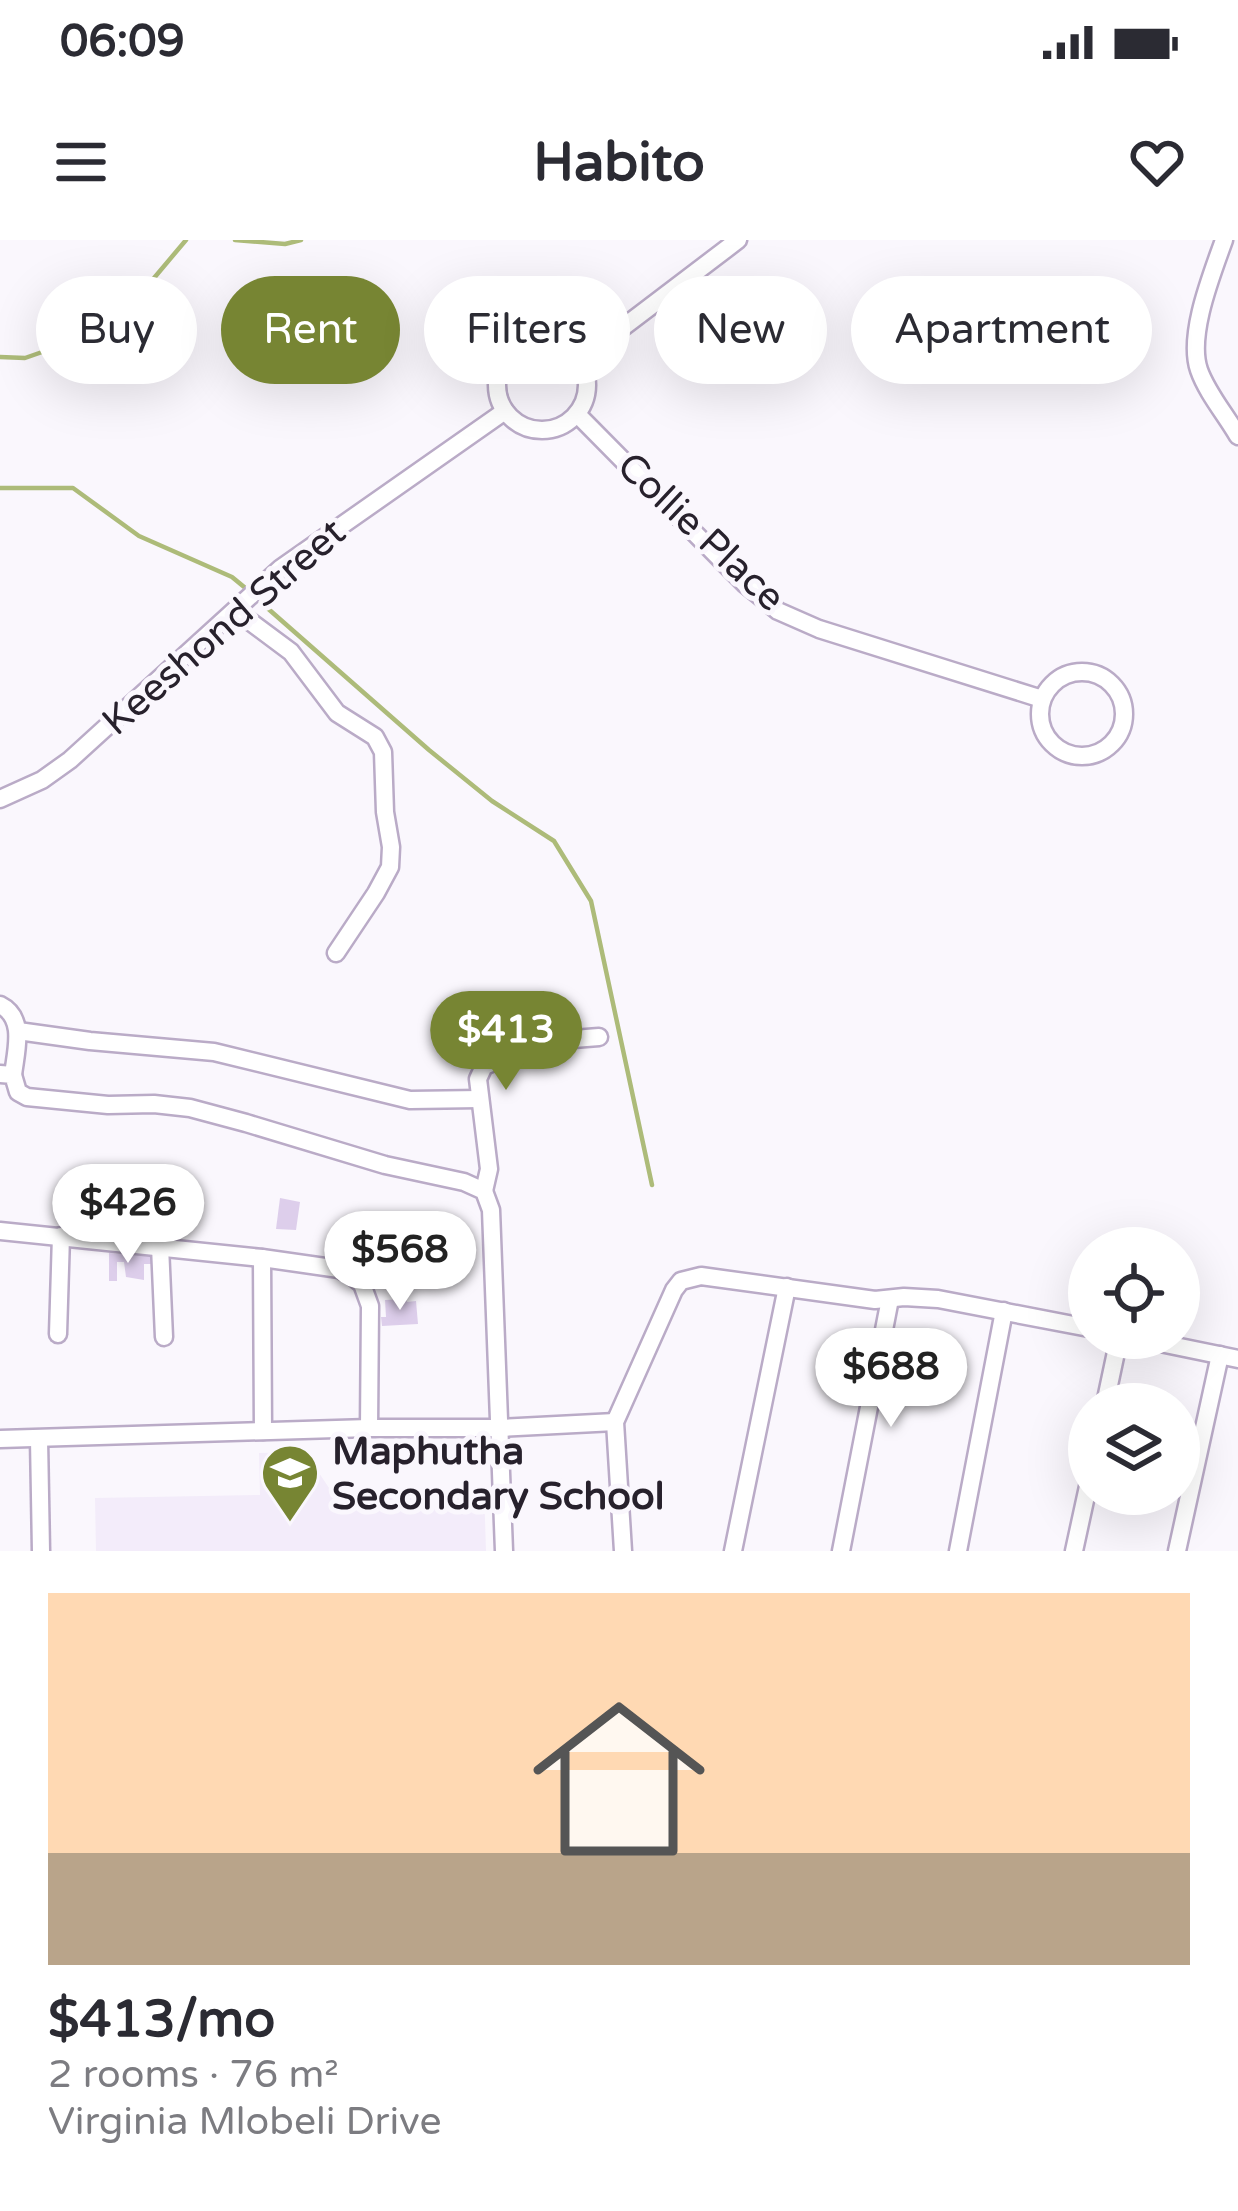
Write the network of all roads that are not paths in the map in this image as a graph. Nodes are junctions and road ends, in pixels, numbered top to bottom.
1 (738, 240) edge
2 (1224, 240) edge
3 (630, 322) edge
4 (497, 384) edge
5 (587, 384) edge
6 (506, 411) junction
7 (577, 414) junction
8 (1238, 436) edge
9 (246, 599) junction
10 (1042, 699) junction
11 (0, 799) edge
12 (336, 953) dead end
13 (0, 1005) edge
14 (18, 1031) junction
15 (599, 1037) dead end
16 (7, 1075) edge
17 (480, 1099) junction
18 (484, 1192) junction
19 (0, 1231) edge
20 (61, 1236) junction
21 (160, 1246) junction
22 (262, 1258) junction
23 (787, 1287) junction
24 (890, 1299) junction
25 (1004, 1311) junction
26 (1068, 1324) edge
27 (58, 1334) dead end
28 (164, 1337) dead end
29 (1229, 1357) edge
30 (615, 1422) junction
31 (369, 1428) junction
32 (500, 1428) junction
33 (262, 1431) junction
34 (0, 1439) edge
35 (39, 1439) junction
36 (1082, 1515) edge
37 (41, 1551) edge
38 (504, 1551) edge
39 (623, 1551) edge
40 (733, 1551) edge
41 (841, 1551) edge
42 (958, 1551) edge
43 (1074, 1551) edge
44 (1177, 1551) edge

1 - 3 street
2 - 8 street
4 - 6 street
5 - 7 street
6 - 7 street
6 - 9 street, Keeshond Street
7 - 10 street, Collie Place
9 - 11 street, Keeshond Street
9 - 12 street
10 - 10 street
13 - 14 street
14 - 16 street
14 - 17 street
15 - 17 street
16 - 18 street
17 - 18 street
18 - 32 street
19 - 20 street
20 - 21 street
20 - 27 street
21 - 22 street
21 - 28 street
22 - 31 street
22 - 33 street
23 - 24 street
23 - 30 street
23 - 40 street
24 - 25 street
24 - 41 street
25 - 26 street
25 - 42 street
29 - 44 street
30 - 32 street
30 - 39 street
31 - 32 street
31 - 33 street
32 - 38 street
33 - 35 street
34 - 35 street
35 - 37 street
36 - 43 street

